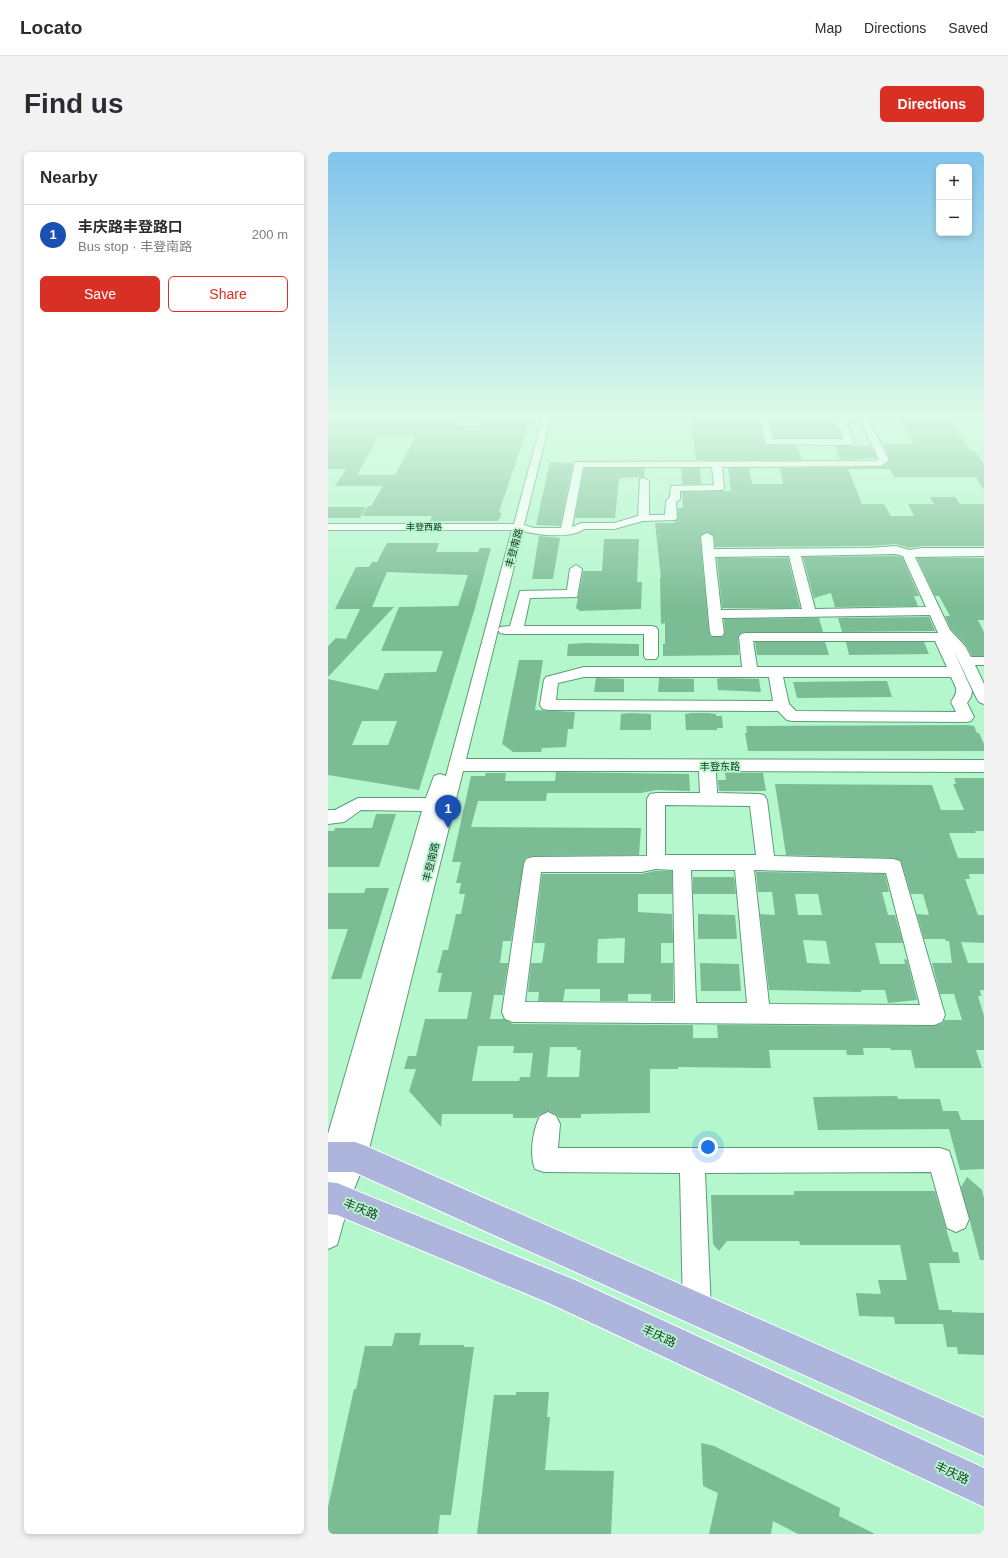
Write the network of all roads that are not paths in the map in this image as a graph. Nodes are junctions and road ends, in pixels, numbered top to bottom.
1 (527, 480) edge
2 (529, 480) edge
3 (576, 480) edge
4 (719, 480) edge
5 (644, 481) dead end
6 (643, 518) junction
7 (328, 527) edge
8 (516, 527) junction
9 (566, 532) junction
10 (708, 536) dead end
11 (984, 552) edge
12 (709, 553) junction
13 (794, 553) junction
14 (908, 554) junction
15 (576, 569) dead end
16 (935, 610) junction
17 (809, 612) junction
18 (715, 614) junction
19 (492, 630) junction
20 (516, 630) junction
21 (717, 634) dead end
22 (651, 656) dead end
23 (966, 661) junction
24 (984, 661) edge
25 (750, 672) junction
26 (775, 672) junction
27 (956, 672) junction
28 (965, 691) junction
29 (983, 694) edge
30 (782, 706) junction
31 (456, 765) junction
32 (707, 766) junction
33 (984, 766) edge
34 (708, 799) junction
35 (433, 805) junction
36 (328, 817) edge
37 (656, 862) junction
38 (682, 862) junction
39 (744, 863) junction
40 (766, 863) junction
41 (686, 1013) junction
42 (759, 1014) junction
43 (548, 1124) dead end
44 (692, 1161) junction
45 (335, 1174) edge
46 (956, 1219) dead end
47 (328, 1236) edge
48 (697, 1310) junction
49 (984, 1436) edge
50 (984, 1488) edge

1 - 8 street, 丰登南路
2 - 8 street, 丰登南路
3 - 9 street
4 - 6 street, 丰登西路
5 - 6 street
6 - 9 street, 丰登西路
7 - 8 street, 丰登西路
8 - 9 street, 丰登西路
8 - 19 street, 丰登南路
8 - 35 street, 丰登南路
10 - 12 street
11 - 14 street
12 - 13 street
12 - 18 street
13 - 14 street
13 - 17 street
14 - 16 street
15 - 20 street
16 - 17 street
16 - 23 street
17 - 18 street
18 - 21 street
19 - 20 street
19 - 31 street, 丰登南路
20 - 22 street
23 - 24 street
23 - 29 street
25 - 26 street
25 - 27 street
25 - 30 street
26 - 27 street
26 - 30 street
27 - 28 street
28 - 29 street
28 - 30 street
31 - 32 street, 丰登东路
31 - 45 street, 丰登南路
32 - 33 street, 丰登东路
32 - 34 street
34 - 37 street
34 - 40 street
35 - 36 street
35 - 45 street, 丰登南路
37 - 38 street
37 - 41 street
38 - 39 street
38 - 41 street
39 - 40 street
39 - 42 street
40 - 42 street
41 - 42 street
43 - 44 street
44 - 46 street
44 - 48 street
45 - 47 street, 丰登南路
45 - 48 main road
45 - 50 main road, 丰庆路
48 - 49 main road

